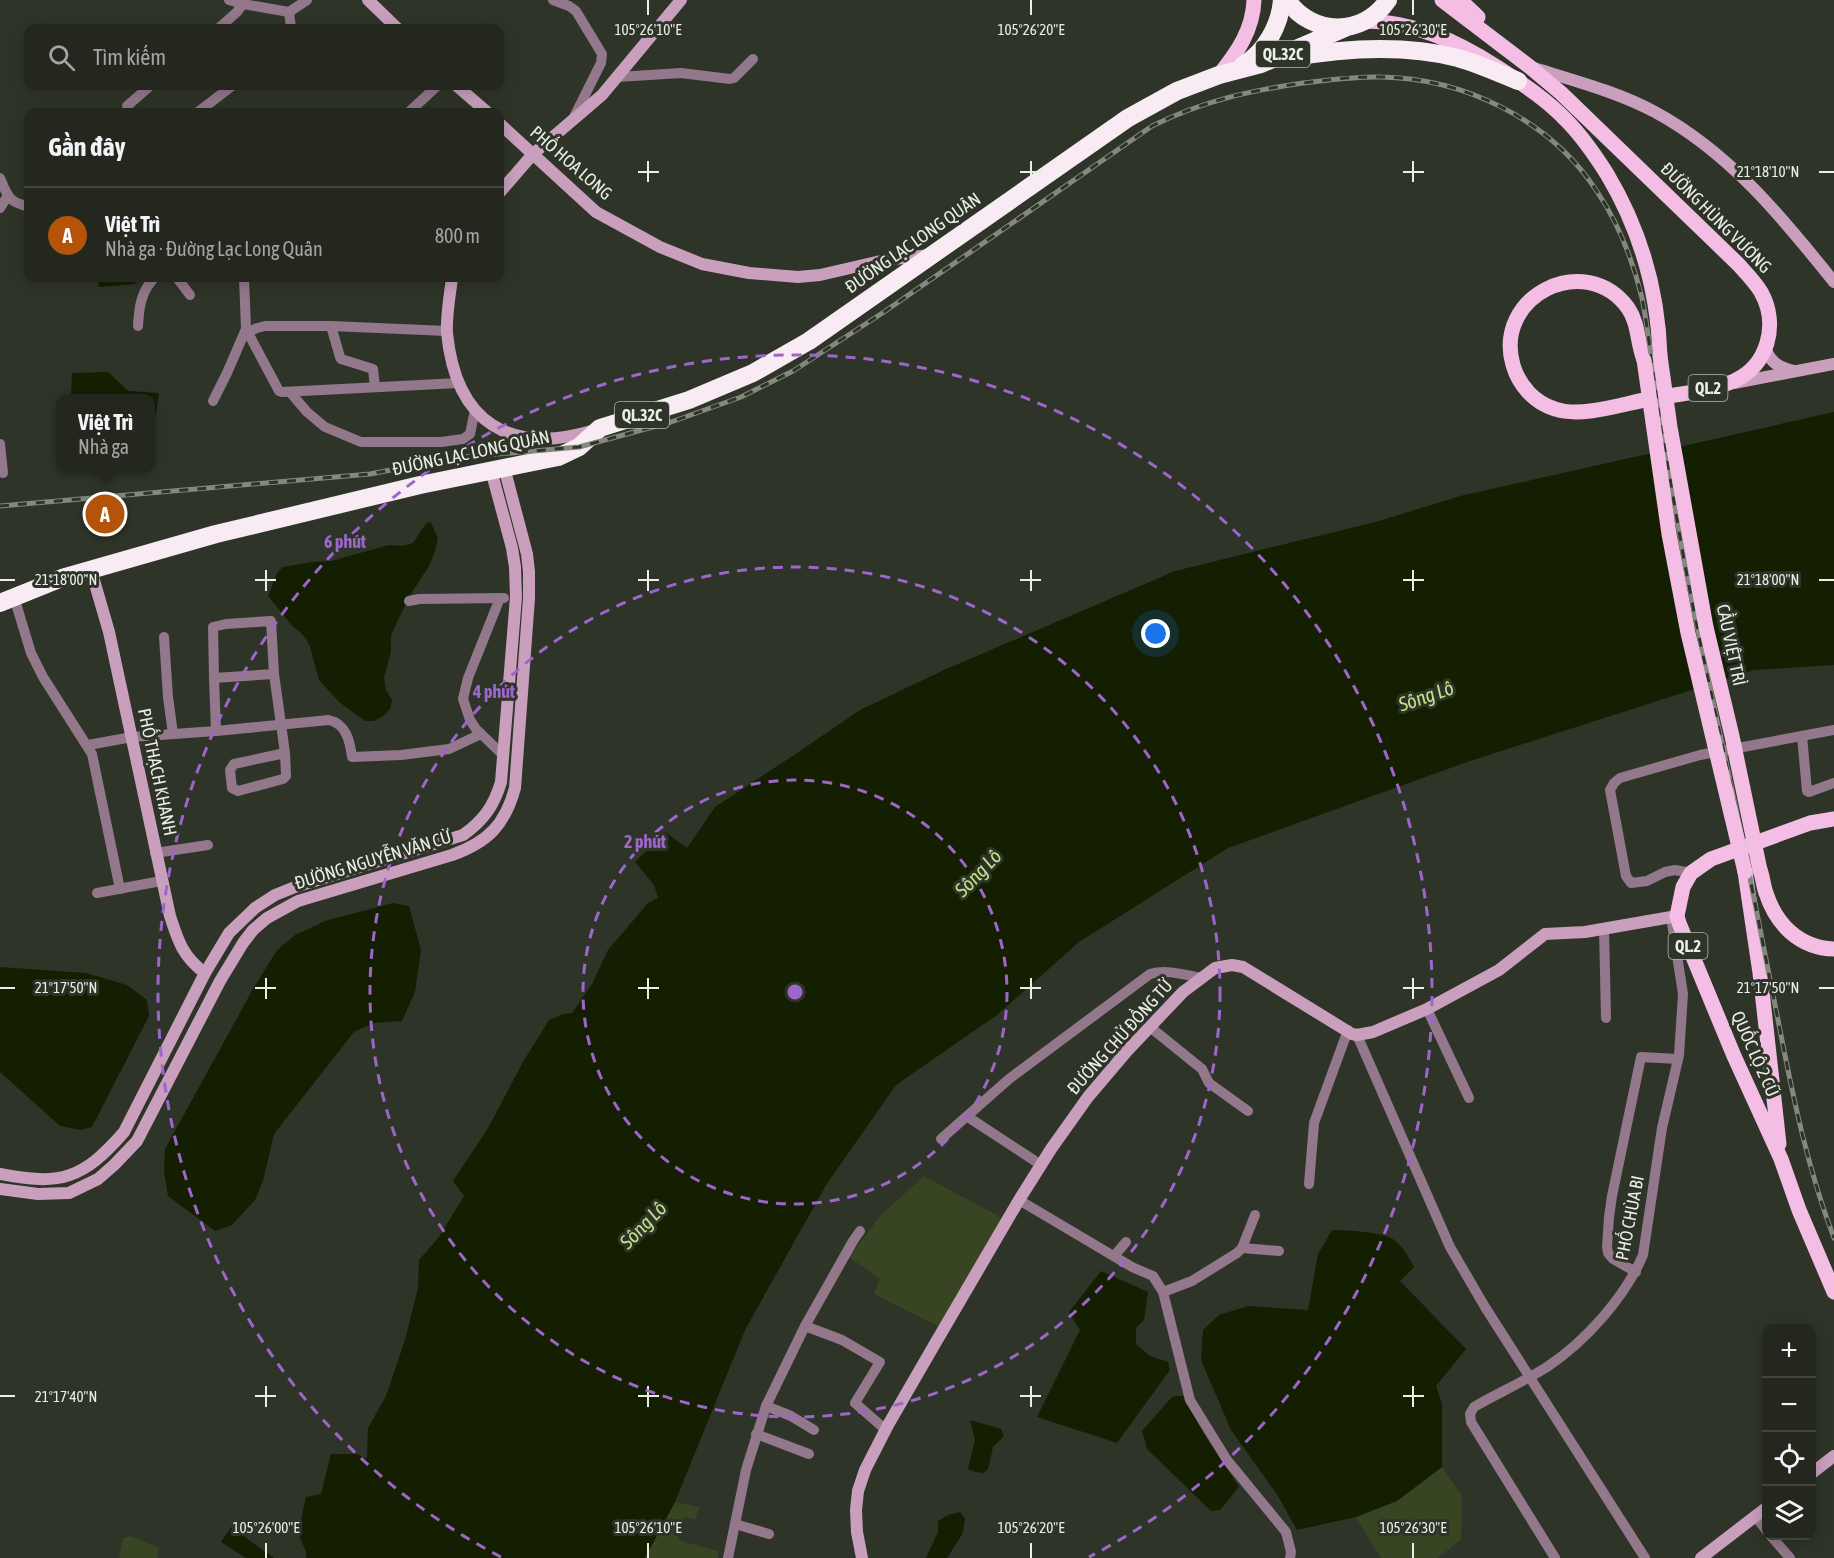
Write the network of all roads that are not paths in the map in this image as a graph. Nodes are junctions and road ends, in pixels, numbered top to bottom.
1 (230, 0) edge
2 (307, 0) edge
3 (368, 0) edge
4 (552, 0) edge
5 (681, 0) edge
6 (1254, 0) edge
7 (1282, 0) edge
8 (1287, 0) edge
9 (1388, 0) edge
10 (1442, 0) edge
11 (1460, 0) edge
12 (243, 4) junction
13 (289, 12) junction
14 (1366, 21) junction
15 (223, 24) edge
16 (290, 24) edge
17 (394, 24) edge
18 (1346, 28) junction
19 (753, 59) dead end
20 (1261, 64) junction
21 (1524, 74) junction
22 (1219, 75) junction
23 (618, 77) junction
24 (145, 90) edge
25 (227, 90) edge
26 (433, 90) edge
27 (462, 90) edge
28 (127, 108) edge
29 (203, 108) edge
30 (413, 108) edge
31 (482, 108) edge
32 (573, 119) junction
33 (504, 128) edge
34 (533, 154) junction
35 (0, 178) edge
36 (504, 187) edge
37 (7, 197) junction
38 (24, 205) edge
39 (0, 208) edge
40 (934, 255) junction
41 (151, 282) edge
42 (180, 282) edge
43 (244, 282) edge
44 (452, 282) edge
45 (1834, 282) edge
46 (190, 295) dead end
47 (138, 326) dead end
48 (331, 326) junction
49 (247, 331) junction
50 (447, 331) junction
51 (1766, 350) junction
52 (1660, 356) joint
53 (1834, 364) edge
54 (1798, 372) junction
55 (459, 383) junction
56 (375, 387) junction
57 (1712, 387) junction
58 (290, 392) junction
59 (213, 401) dead end
60 (476, 411) junction
61 (600, 428) junction
62 (0, 444) edge
63 (498, 469) junction
64 (3, 473) dead end
65 (91, 570) junction
66 (516, 597) junction
67 (500, 598) junction
68 (7, 600) edge
69 (409, 601) dead end
70 (164, 637) dead end
71 (511, 671) junction
72 (525, 672) junction
73 (274, 674) junction
74 (214, 678) junction
75 (281, 724) junction
76 (1834, 730) edge
77 (216, 731) junction
78 (173, 734) junction
79 (481, 734) junction
80 (1802, 736) junction
81 (132, 737) junction
82 (88, 745) junction
83 (285, 753) junction
84 (504, 756) junction
85 (1834, 783) edge
86 (1834, 819) edge
87 (208, 845) dead end
88 (155, 853) junction
89 (1752, 871) junction
90 (1690, 873) junction
91 (161, 881) junction
92 (120, 889) junction
93 (97, 893) dead end
94 (1674, 917) junction
95 (1604, 928) junction
96 (1834, 949) edge
97 (205, 973) junction
98 (1202, 978) junction
99 (1427, 1010) junction
100 (1606, 1018) dead end
101 (1150, 1027) junction
102 (1352, 1033) junction
103 (1678, 1059) junction
104 (1469, 1098) dead end
105 (1248, 1111) dead end
106 (968, 1117) junction
107 (941, 1140) dead end
108 (1781, 1159) junction
109 (1041, 1165) junction
110 (0, 1174) edge
111 (1309, 1184) dead end
112 (0, 1189) edge
113 (1019, 1200) junction
114 (1255, 1215) dead end
115 (860, 1232) dead end
116 (1126, 1242) dead end
117 (1242, 1248) junction
118 (1279, 1251) dead end
119 (1114, 1256) junction
120 (1636, 1272) junction
121 (1163, 1292) junction
122 (1834, 1292) edge
123 (805, 1326) junction
124 (1531, 1376) junction
125 (766, 1406) junction
126 (814, 1430) dead end
127 (886, 1430) junction
128 (756, 1434) junction
129 (809, 1454) dead end
130 (1834, 1456) edge
131 (1816, 1470) edge
132 (1762, 1512) edge
133 (1756, 1517) junction
134 (735, 1524) junction
135 (1762, 1524) edge
136 (769, 1534) dead end
137 (1774, 1540) edge
138 (1703, 1557) edge
139 (728, 1558) edge
140 (862, 1558) edge
141 (1290, 1558) edge
142 (1555, 1558) edge
143 (1645, 1558) edge
144 (1790, 1558) edge

1 - 12 street
2 - 13 street
3 - 17 street
4 - 32 street
5 - 23 street
6 - 22 main road
7 - 22 highway, ĐƯỜNG LẠC LONG QUÂN / QL.32C
8 - 18 highway, QL.2
9 - 14 highway, QL.2
10 - 21 main road, ĐƯỜNG HÙNG VƯƠNG / QL.2
11 - 21 main road
12 - 13 street
12 - 15 street
13 - 16 street
14 - 18 highway, QL.2
14 - 21 main road, ĐƯỜNG HÙNG VƯƠNG / QL.2
18 - 20 highway, ĐƯỜNG LẠC LONG QUÂN / QL.32C
19 - 23 street
20 - 21 highway
20 - 22 highway, ĐƯỜNG LẠC LONG QUÂN / QL.32C
21 - 45 street
21 - 51 main road, ĐƯỜNG HÙNG VƯƠNG / QL.2
21 - 52 main road, ĐƯỜNG HÙNG VƯƠNG / QL.2
22 - 40 highway, ĐƯỜNG LẠC LONG QUÂN / QL.32C
23 - 32 street
24 - 28 street
25 - 29 street
26 - 30 street
27 - 31 street
32 - 34 street
33 - 34 street, PHỐ HOA LONG
34 - 36 street
34 - 40 street, PHỐ HOA LONG
35 - 37 street
37 - 38 street
37 - 39 street
40 - 61 highway, ĐƯỜNG LẠC LONG QUÂN / QL.32C
41 - 47 street
42 - 46 street
43 - 49 street
44 - 50 street
48 - 49 street
48 - 50 street
48 - 56 street
49 - 58 street
49 - 59 street
50 - 55 street
51 - 54 street
51 - 57 main road, QL.2
52 - 89 main road, CẦU VIỆT TRÌ / QL.2, bridge
53 - 54 street
54 - 57 street
55 - 56 street
55 - 60 street
56 - 58 street
57 - 89 main road, QL.2, bridge
58 - 60 street
60 - 61 street
61 - 63 highway, ĐƯỜNG LẠC LONG QUÂN / QL.32C
62 - 64 street
63 - 65 highway, ĐƯỜNG LẠC LONG QUÂN / QL.32C
63 - 66 street, ĐƯỜNG NGUYỄN VĂN CỪ
63 - 72 street, ĐƯỜNG NGUYỄN VĂN CỪ
65 - 68 highway, ĐƯỜNG LẠC LONG QUÂN / QL.32C
65 - 81 street, PHỐ THẠCH KHANH
66 - 67 street
66 - 71 street, ĐƯỜNG NGUYỄN VĂN CỪ
67 - 69 street
67 - 79 street
68 - 82 street
70 - 78 street
71 - 72 street
71 - 84 street, ĐƯỜNG NGUYỄN VĂN CỪ
72 - 112 street, ĐƯỜNG NGUYỄN VĂN CỪ
73 - 74 street
73 - 74 street
73 - 75 street
74 - 77 street
75 - 77 street
75 - 79 street
75 - 83 street
76 - 80 street
77 - 78 street
78 - 81 street
79 - 84 street
80 - 85 street
80 - 90 street
81 - 82 street
81 - 88 street, PHỐ THẠCH KHANH
82 - 92 street
83 - 83 street
84 - 97 street, ĐƯỜNG NGUYỄN VĂN CỪ
86 - 90 main road
87 - 88 street
88 - 91 street, PHỐ THẠCH KHANH
89 - 96 main road, QL.2
89 - 108 main road, QUỐC LỘ 2 CŨ / QL.2
90 - 94 main road, QL.2
91 - 92 street
91 - 97 street, PHỐ THẠCH KHANH
92 - 93 street
94 - 95 street
94 - 103 street, PHỐ CHÙA BI
94 - 108 main road, QUỐC LỘ 2 CŨ / QL.2
95 - 99 street
95 - 100 street
97 - 110 street, ĐƯỜNG NGUYỄN VĂN CỪ
98 - 101 street, ĐƯỜNG CHỬ ĐỒNG TỬ
98 - 102 street, ĐƯỜNG CHỬ ĐỒNG TỬ
98 - 106 street
99 - 102 street
99 - 104 street
101 - 105 street
101 - 109 street, ĐƯỜNG CHỬ ĐỒNG TỬ
102 - 111 street
102 - 124 street
103 - 120 street, PHỐ CHÙA BI
103 - 120 street
106 - 107 street
106 - 109 street
108 - 122 main road, QUỐC LỘ 2 CŨ / QL.2
109 - 113 street, ĐƯỜNG CHỬ ĐỒNG TỬ
113 - 119 street
113 - 127 street, ĐƯỜNG CHỬ ĐỒNG TỬ
114 - 117 street
115 - 123 street
116 - 119 street
117 - 118 street
117 - 121 street
119 - 121 street
120 - 124 street, PHỐ CHÙA BI
121 - 141 street
123 - 125 street
123 - 127 street
124 - 142 street, PHỐ CHÙA BI
124 - 143 street
125 - 126 street
125 - 128 street
127 - 140 street, ĐƯỜNG CHỬ ĐỒNG TỬ
128 - 129 street
128 - 134 street
130 - 131 street
132 - 133 street
133 - 135 street
133 - 138 street
134 - 136 street
134 - 139 street
137 - 144 street

